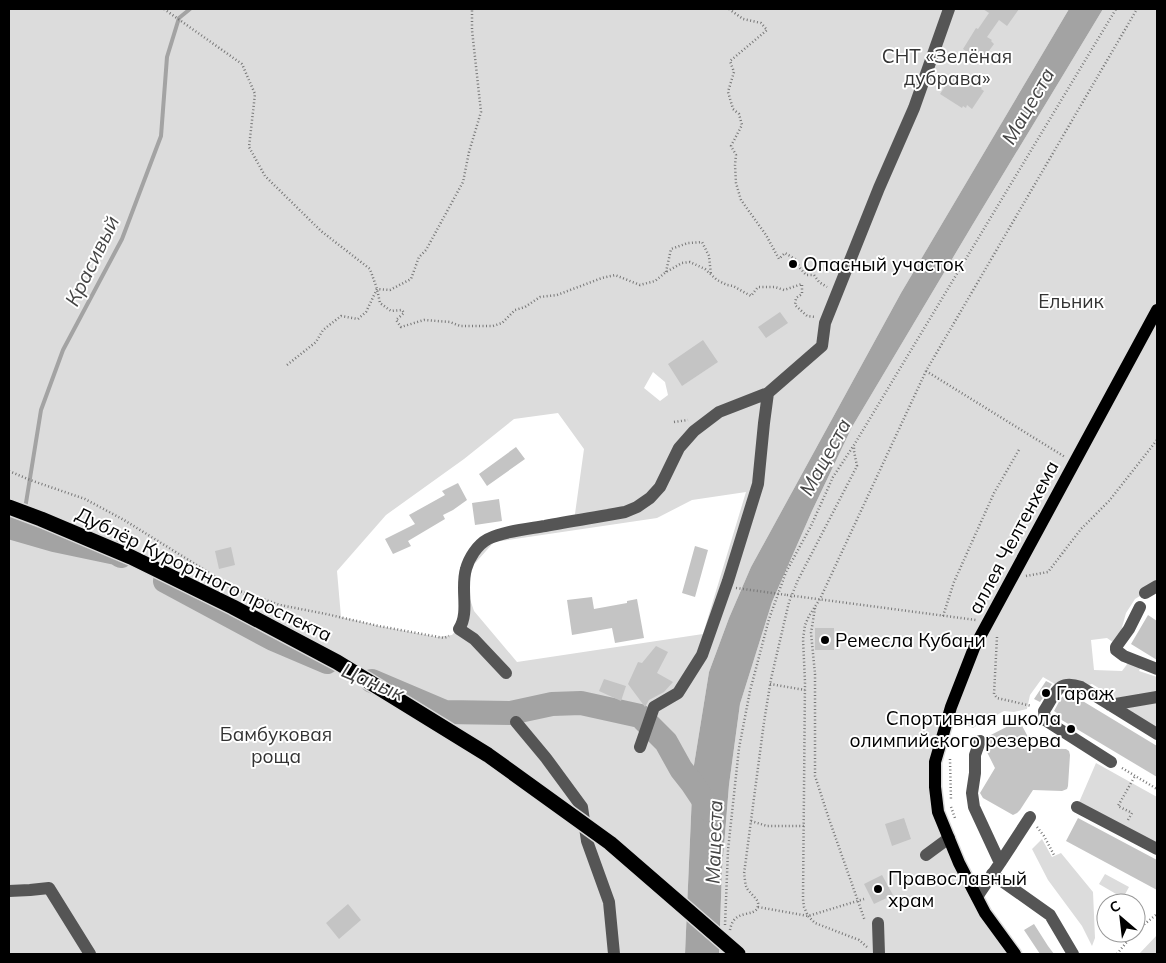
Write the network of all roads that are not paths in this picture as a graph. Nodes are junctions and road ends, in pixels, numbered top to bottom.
1 (949, 9) edge
2 (1157, 310) edge
3 (768, 393) junction
4 (9, 506) edge
5 (1157, 586) edge
6 (1144, 593) dead end
7 (1140, 607) dead end
8 (1157, 669) edge
9 (506, 673) dead end
10 (1157, 697) edge
11 (1110, 705) junction
12 (516, 722) dead end
13 (1157, 734) edge
14 (980, 741) dead end
15 (640, 747) dead end
16 (1111, 762) road end
17 (1077, 807) dead end
18 (1030, 818) road end
19 (949, 838) junction
20 (1157, 849) edge
21 (926, 855) dead end
22 (1000, 863) junction
23 (992, 874) junction
24 (9, 891) edge
25 (977, 897) junction
26 (872, 923) road end
27 (90, 954) edge
28 (614, 954) edge
29 (738, 954) edge
30 (879, 954) edge
31 (1015, 954) edge
32 (1073, 954) edge

1 - 3 street
2 - 19 main road, аллея Челтенхема
3 - 9 street
3 - 15 street
4 - 29 highway, Дублёр Курортного проспекта, bridge
5 - 6 street
7 - 8 street
10 - 11 street
11 - 13 street
11 - 16 street
12 - 28 street
14 - 22 street
17 - 20 street
18 - 22 street
19 - 21 street
19 - 25 main road, аллея Челтенхема
22 - 23 street
23 - 25 street
23 - 32 street
24 - 27 street
25 - 31 main road, аллея Челтенхема
26 - 30 street

